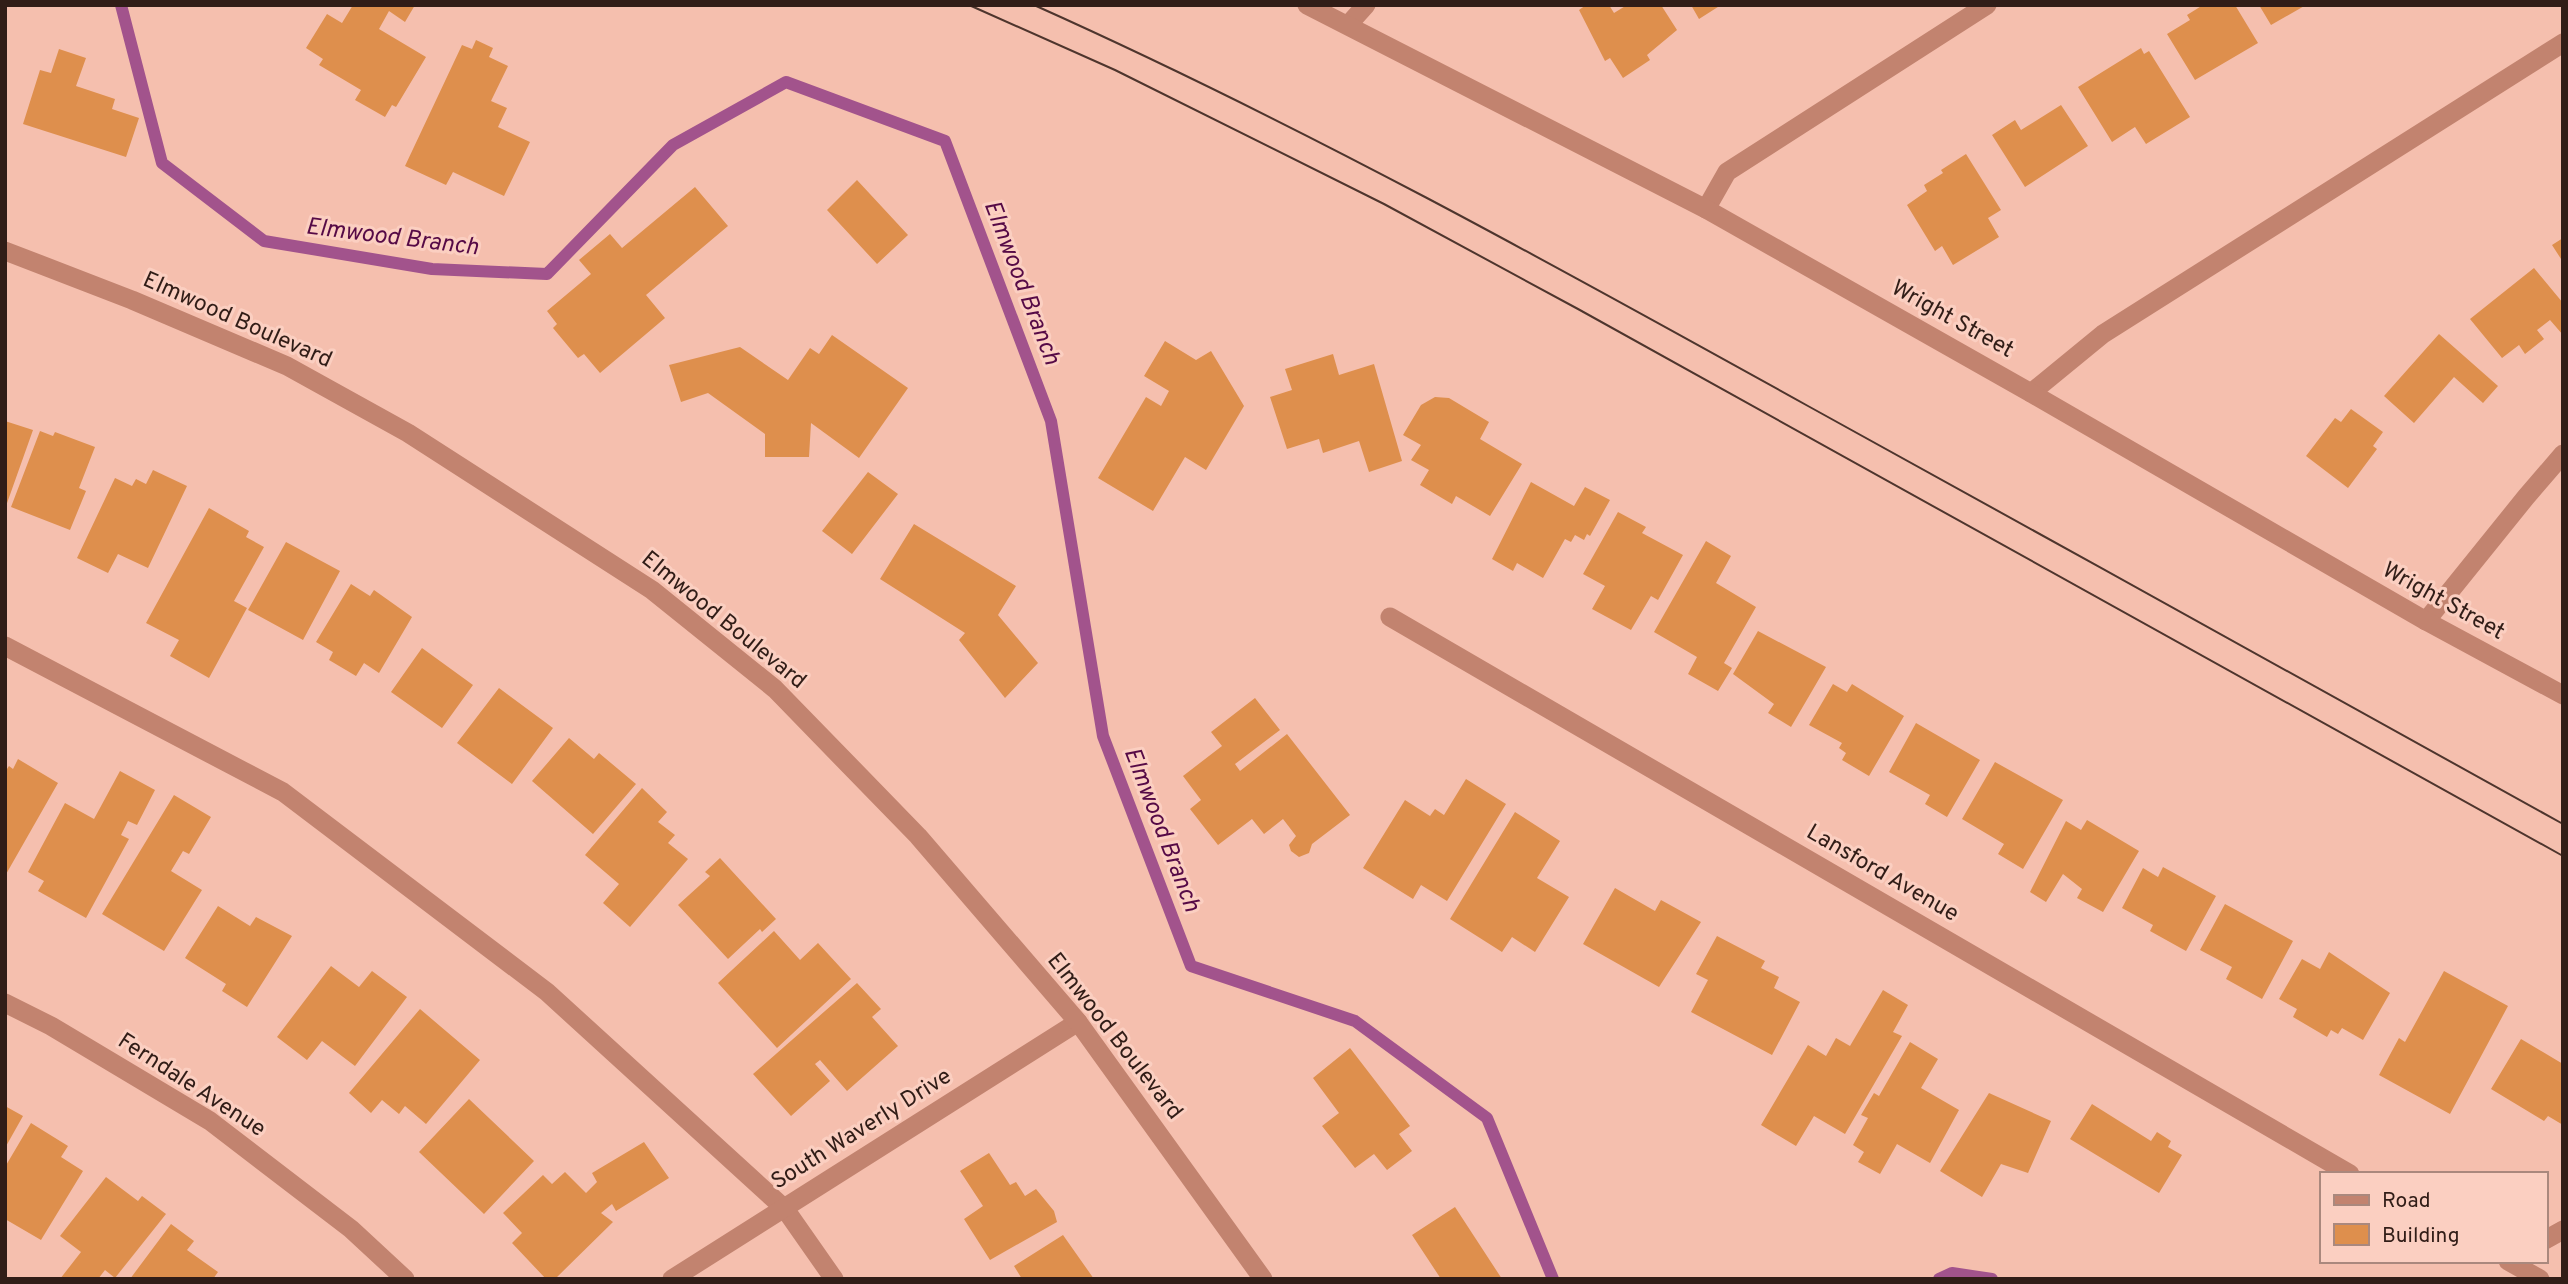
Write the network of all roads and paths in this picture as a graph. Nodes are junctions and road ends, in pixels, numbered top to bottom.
1 (1307, 5) edge
2 (1366, 5) edge
3 (1987, 5) edge
4 (1348, 25) junction
5 (2563, 43) edge
6 (1706, 209) junction
7 (5, 251) edge
8 (2031, 393) junction
9 (2563, 454) edge
10 (1390, 617) dead end
11 (2426, 621) junction
12 (5, 646) edge
13 (2563, 695) edge
14 (5, 1003) edge
15 (1078, 1022) junction
16 (2347, 1172) edge
17 (785, 1209) junction
18 (2563, 1230) edge
19 (2547, 1239) edge
20 (2512, 1263) edge
21 (405, 1279) edge
22 (672, 1279) edge
23 (834, 1279) edge
24 (1263, 1279) edge
25 (2540, 1279) edge

1 - 4 street, Wright Street
2 - 4 street
3 - 6 street
4 - 6 street, Wright Street
5 - 8 street
6 - 8 street, Wright Street
7 - 15 street, Elmwood Boulevard
8 - 11 street, Wright Street
9 - 11 street
10 - 16 street, Lansford Avenue
11 - 13 street, Wright Street
12 - 17 street
14 - 21 street, Ferndale Avenue
15 - 17 street, South Waverly Drive
15 - 24 street, Elmwood Boulevard
17 - 22 street, South Waverly Drive
17 - 23 street
18 - 19 street
20 - 25 street

